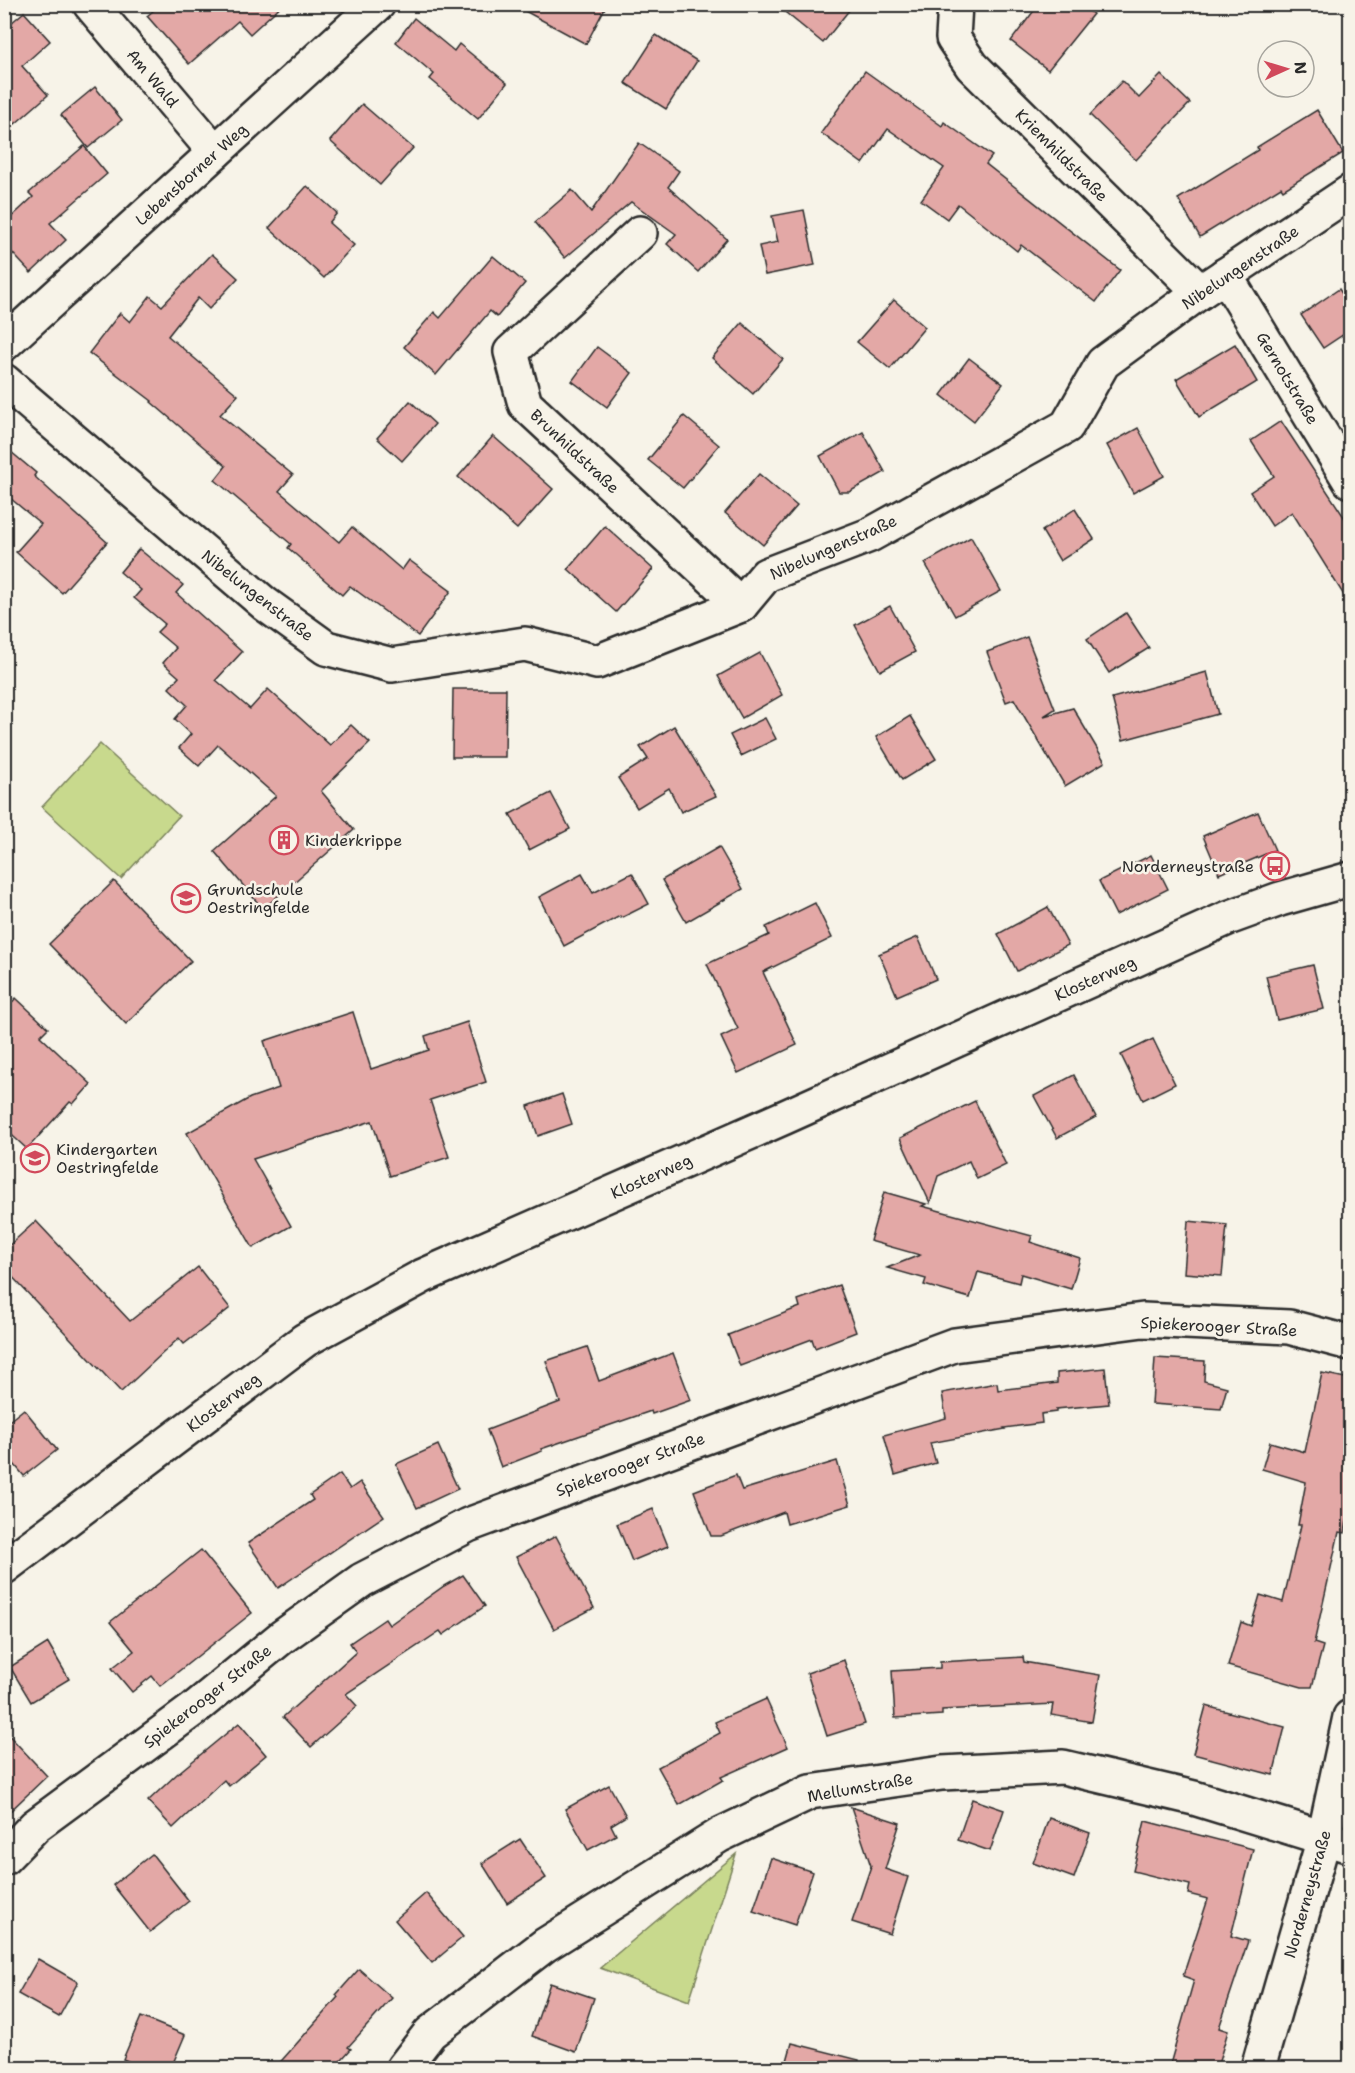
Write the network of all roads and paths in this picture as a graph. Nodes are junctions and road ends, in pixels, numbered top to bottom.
1 (90, 4) edge
2 (378, 4) edge
3 (955, 4) edge
4 (215, 152) junction
5 (1350, 192) edge
6 (640, 233) dead end
7 (1212, 284) junction
8 (4, 344) edge
9 (4, 381) edge
10 (1350, 481) edge
11 (741, 605) junction
12 (1350, 879) edge
13 (1350, 1343) edge
14 (4, 1567) edge
15 (1350, 1717) edge
16 (1337, 1842) edge
17 (4, 1858) edge
18 (403, 2068) edge
19 (1258, 2068) edge

1 - 4 street, Am Wald
2 - 4 street, Lebensborner Weg
3 - 7 street, Kriemhildstraße
4 - 8 street, Lebensborner Weg
5 - 7 street, Nibelungenstraße
6 - 11 street, Brunhildstraße
7 - 10 street, Gernotstraße
7 - 11 street, Nibelungenstraße
9 - 11 street, Nibelungenstraße
12 - 14 street, Klosterweg
13 - 17 street, Spiekerooger Straße
15 - 16 street, Norderneystraße
16 - 18 street, Mellumstraße
16 - 19 street, Norderneystraße

